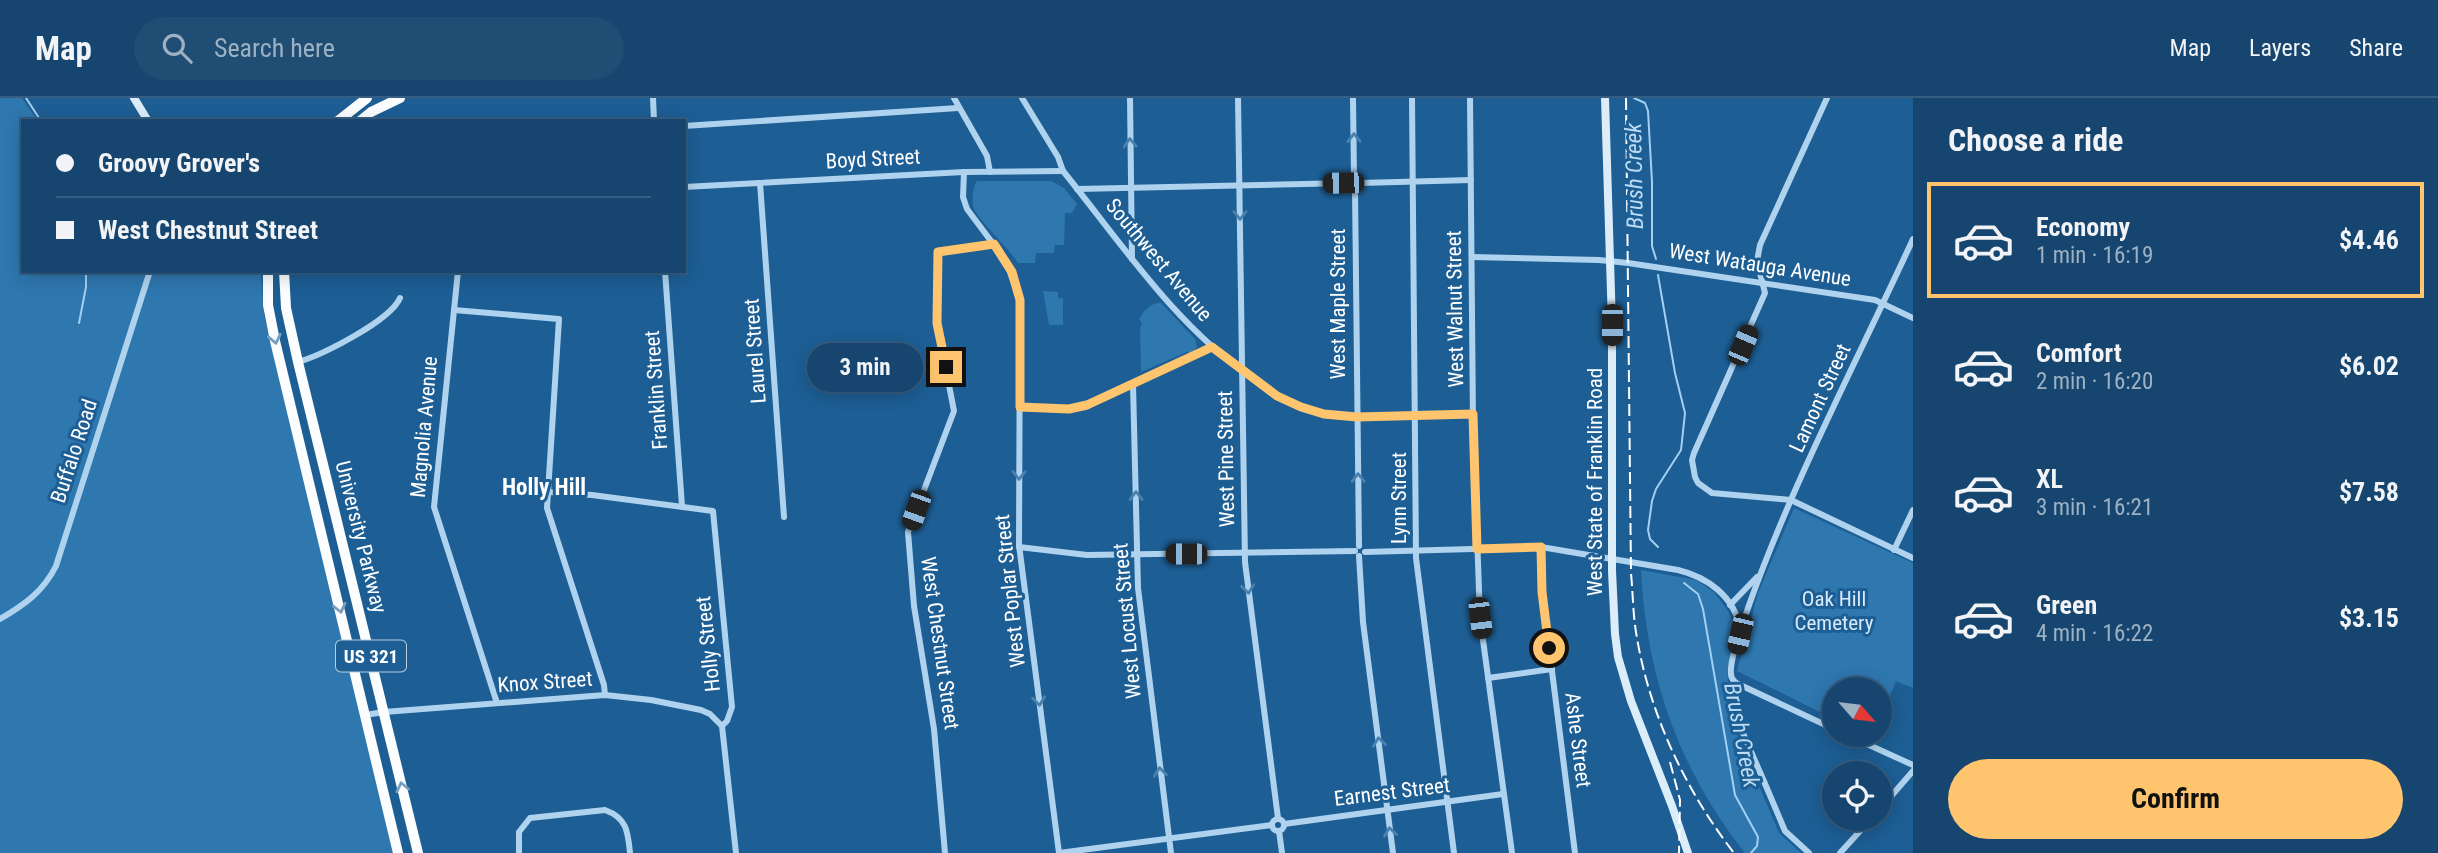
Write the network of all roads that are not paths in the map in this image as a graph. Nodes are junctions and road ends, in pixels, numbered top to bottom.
1 (134, 98) edge
2 (400, 98) edge
3 (653, 98) edge
4 (954, 98) edge
5 (1022, 98) edge
6 (1130, 98) edge
7 (1238, 98) edge
8 (1353, 98) edge
9 (1412, 98) edge
10 (1470, 98) edge
11 (1605, 98) edge
12 (1827, 98) edge
13 (364, 99) edge
14 (958, 108) junction
15 (371, 112) junction
16 (147, 119) edge
17 (340, 119) edge
18 (362, 119) edge
19 (654, 119) edge
20 (686, 126) edge
21 (1063, 171) junction
22 (964, 172) junction
23 (990, 172) junction
24 (1352, 180) junction
25 (1471, 180) junction
26 (1413, 182) junction
27 (760, 183) junction
28 (1360, 183) junction
29 (1240, 185) junction
30 (1132, 186) junction
31 (686, 187) edge
32 (1077, 188) junction
33 (1355, 189) junction
34 (1913, 239) edge
35 (994, 244) junction
36 (1472, 257) junction
37 (1132, 261) junction
38 (1611, 261) junction
39 (149, 273) edge
40 (268, 273) edge
41 (284, 273) edge
42 (458, 273) edge
43 (665, 273) edge
44 (1762, 284) junction
45 (400, 298) dead end
46 (1884, 303) junction
47 (454, 310) junction
48 (1913, 318) edge
49 (1212, 347) junction
50 (298, 362) junction
51 (1242, 372) junction
52 (1133, 384) junction
53 (1020, 407) junction
54 (1473, 414) junction
55 (1416, 415) junction
56 (1357, 417) junction
57 (548, 492) junction
58 (1791, 500) junction
59 (682, 506) junction
60 (1913, 510) edge
61 (785, 517) dead end
62 (343, 538) junction
63 (324, 542) junction
64 (1019, 547) junction
65 (1541, 547) junction
66 (1477, 549) junction
67 (1894, 550) junction
68 (1359, 551) junction
69 (1417, 551) junction
70 (1137, 553) junction
71 (1244, 553) junction
72 (1613, 558) junction
73 (1913, 558) edge
74 (1760, 573) junction
75 (1730, 605) junction
76 (0, 619) edge
77 (1740, 634) junction
78 (1552, 669) junction
79 (1488, 678) junction
80 (1736, 683) junction
81 (605, 695) junction
82 (497, 703) junction
83 (384, 712) junction
84 (365, 715) junction
85 (1822, 723) edge
86 (722, 726) junction
87 (1873, 747) edge
88 (1913, 765) edge
89 (1913, 771) edge
90 (1503, 794) junction
91 (1892, 795) edge
92 (1448, 803) junction
93 (1387, 810) junction
94 (1278, 818) junction
95 (1284, 824) junction
96 (1272, 825) junction
97 (1279, 831) junction
98 (1860, 831) edge
99 (1169, 839) junction
100 (398, 853) edge
101 (418, 853) edge
102 (519, 853) edge
103 (630, 853) edge
104 (736, 853) edge
105 (945, 853) edge
106 (1059, 853) edge
107 (1171, 853) edge
108 (1282, 853) edge
109 (1393, 853) edge
110 (1454, 853) edge
111 (1512, 853) edge
112 (1575, 853) edge
113 (1688, 853) edge
114 (1810, 853) edge
115 (1840, 853) edge

1 - 16 main road
2 - 15 highway
3 - 19 street
4 - 14 street
5 - 21 street, Southwest Avenue
30 -> 6 street
7 - 29 street, West Pine Street
24 -> 8 street
9 - 26 street, Lynn Street
10 - 25 street, West Walnut Street
11 - 38 main road, West State of Franklin Road
12 - 44 street
13 - 15 street
13 - 17 highway
14 - 20 street
14 - 23 street
15 - 18 highway
21 - 23 street, Boyd Street
21 - 32 street, Southwest Avenue
22 - 23 street, Boyd Street
22 - 27 street, Boyd Street
22 - 35 street, West Poplar Street
24 - 28 street
24 - 29 street
24 - 33 street
25 - 26 street
25 - 36 street, West Walnut Street
26 - 28 street
26 - 55 street, Lynn Street
27 - 31 street, Boyd Street
27 - 61 street, Laurel Street
28 - 33 street
29 - 30 street
29 -> 51 street, West Pine Street
30 - 32 street
30 - 37 street
32 - 37 street, Southwest Avenue
33 - 56 street, West Maple Street
34 - 46 street, Lamont Street
35 - 53 street, West Poplar Street
35 - 105 street, West Chestnut Street
36 - 38 street, West Watauga Avenue
36 - 54 street, West Walnut Street
37 - 49 street, Southwest Avenue
38 - 44 street, West Watauga Avenue
38 - 72 main road, West State of Franklin Road
39 - 76 street, Buffalo Road
40 -> 63 highway, University Parkway / US 321
41 - 50 highway, University Parkway / US 321
42 - 47 street, Magnolia Avenue
43 - 59 street, Franklin Street
44 - 46 street, West Watauga Avenue
44 - 58 street
45 - 50 street
46 - 48 street, West Watauga Avenue
46 - 58 street, Lamont Street
47 - 57 street
47 - 82 street, Magnolia Avenue
49 - 51 street, Southwest Avenue
49 - 52 street
50 - 62 highway, University Parkway / US 321
51 - 56 street, Southwest Avenue
51 - 71 street, West Pine Street
52 - 53 street
70 -> 52 street, West Locust Street
53 -> 64 street, West Poplar Street
54 - 55 street, Southwest Avenue
54 - 66 street, West Walnut Street
55 - 56 street, Southwest Avenue
55 - 69 street, Lynn Street
68 -> 56 street, West Maple Street
57 - 59 street
57 - 81 street
58 - 67 street
58 - 74 street, Lamont Street
59 - 86 street, Holly Street
60 - 67 street
62 - 63 highway
62 - 83 highway, University Parkway / US 321
63 -> 84 highway, University Parkway / US 321
64 - 70 street
64 -> 106 street, West Poplar Street
65 - 66 street
65 - 72 street
65 - 78 street, Ashe Street
66 - 69 street
66 - 79 street, West Walnut Street
67 - 73 street
68 - 69 street
68 - 71 street
93 -> 68 street, West Maple Street
69 - 92 street, Lynn Street
70 - 71 street
99 -> 70 street, West Locust Street
71 -> 94 street, West Pine Street
72 - 75 street
72 - 113 main road, West State of Franklin Road
74 - 75 street, Lamont Street
74 - 77 street, Lamont Street
75 - 77 street
77 - 80 street, Lamont Street
78 - 79 street
78 - 112 street, Ashe Street
79 - 90 street, West Walnut Street
80 - 85 street
80 - 114 street, Lamont Street
81 - 82 street, Knox Street
81 - 86 street, Knox Street
82 - 83 street, Knox Street
83 - 84 street, Knox Street
101 -> 83 highway, University Parkway / US 321
84 - 100 highway, University Parkway / US 321
86 - 104 street, Holly Street
87 - 88 street
89 - 91 street
90 - 92 street, Earnest Street
90 - 111 street, West Walnut Street
92 - 93 street, Earnest Street
92 - 110 street, Lynn Street
93 - 95 street, Earnest Street
109 -> 93 street, West Maple Street
94 - 95 street
94 - 96 street
95 - 97 street
96 - 97 street
96 - 99 street
97 - 108 street
98 - 115 street
99 - 106 street
99 - 107 street, West Locust Street
102 - 103 street

